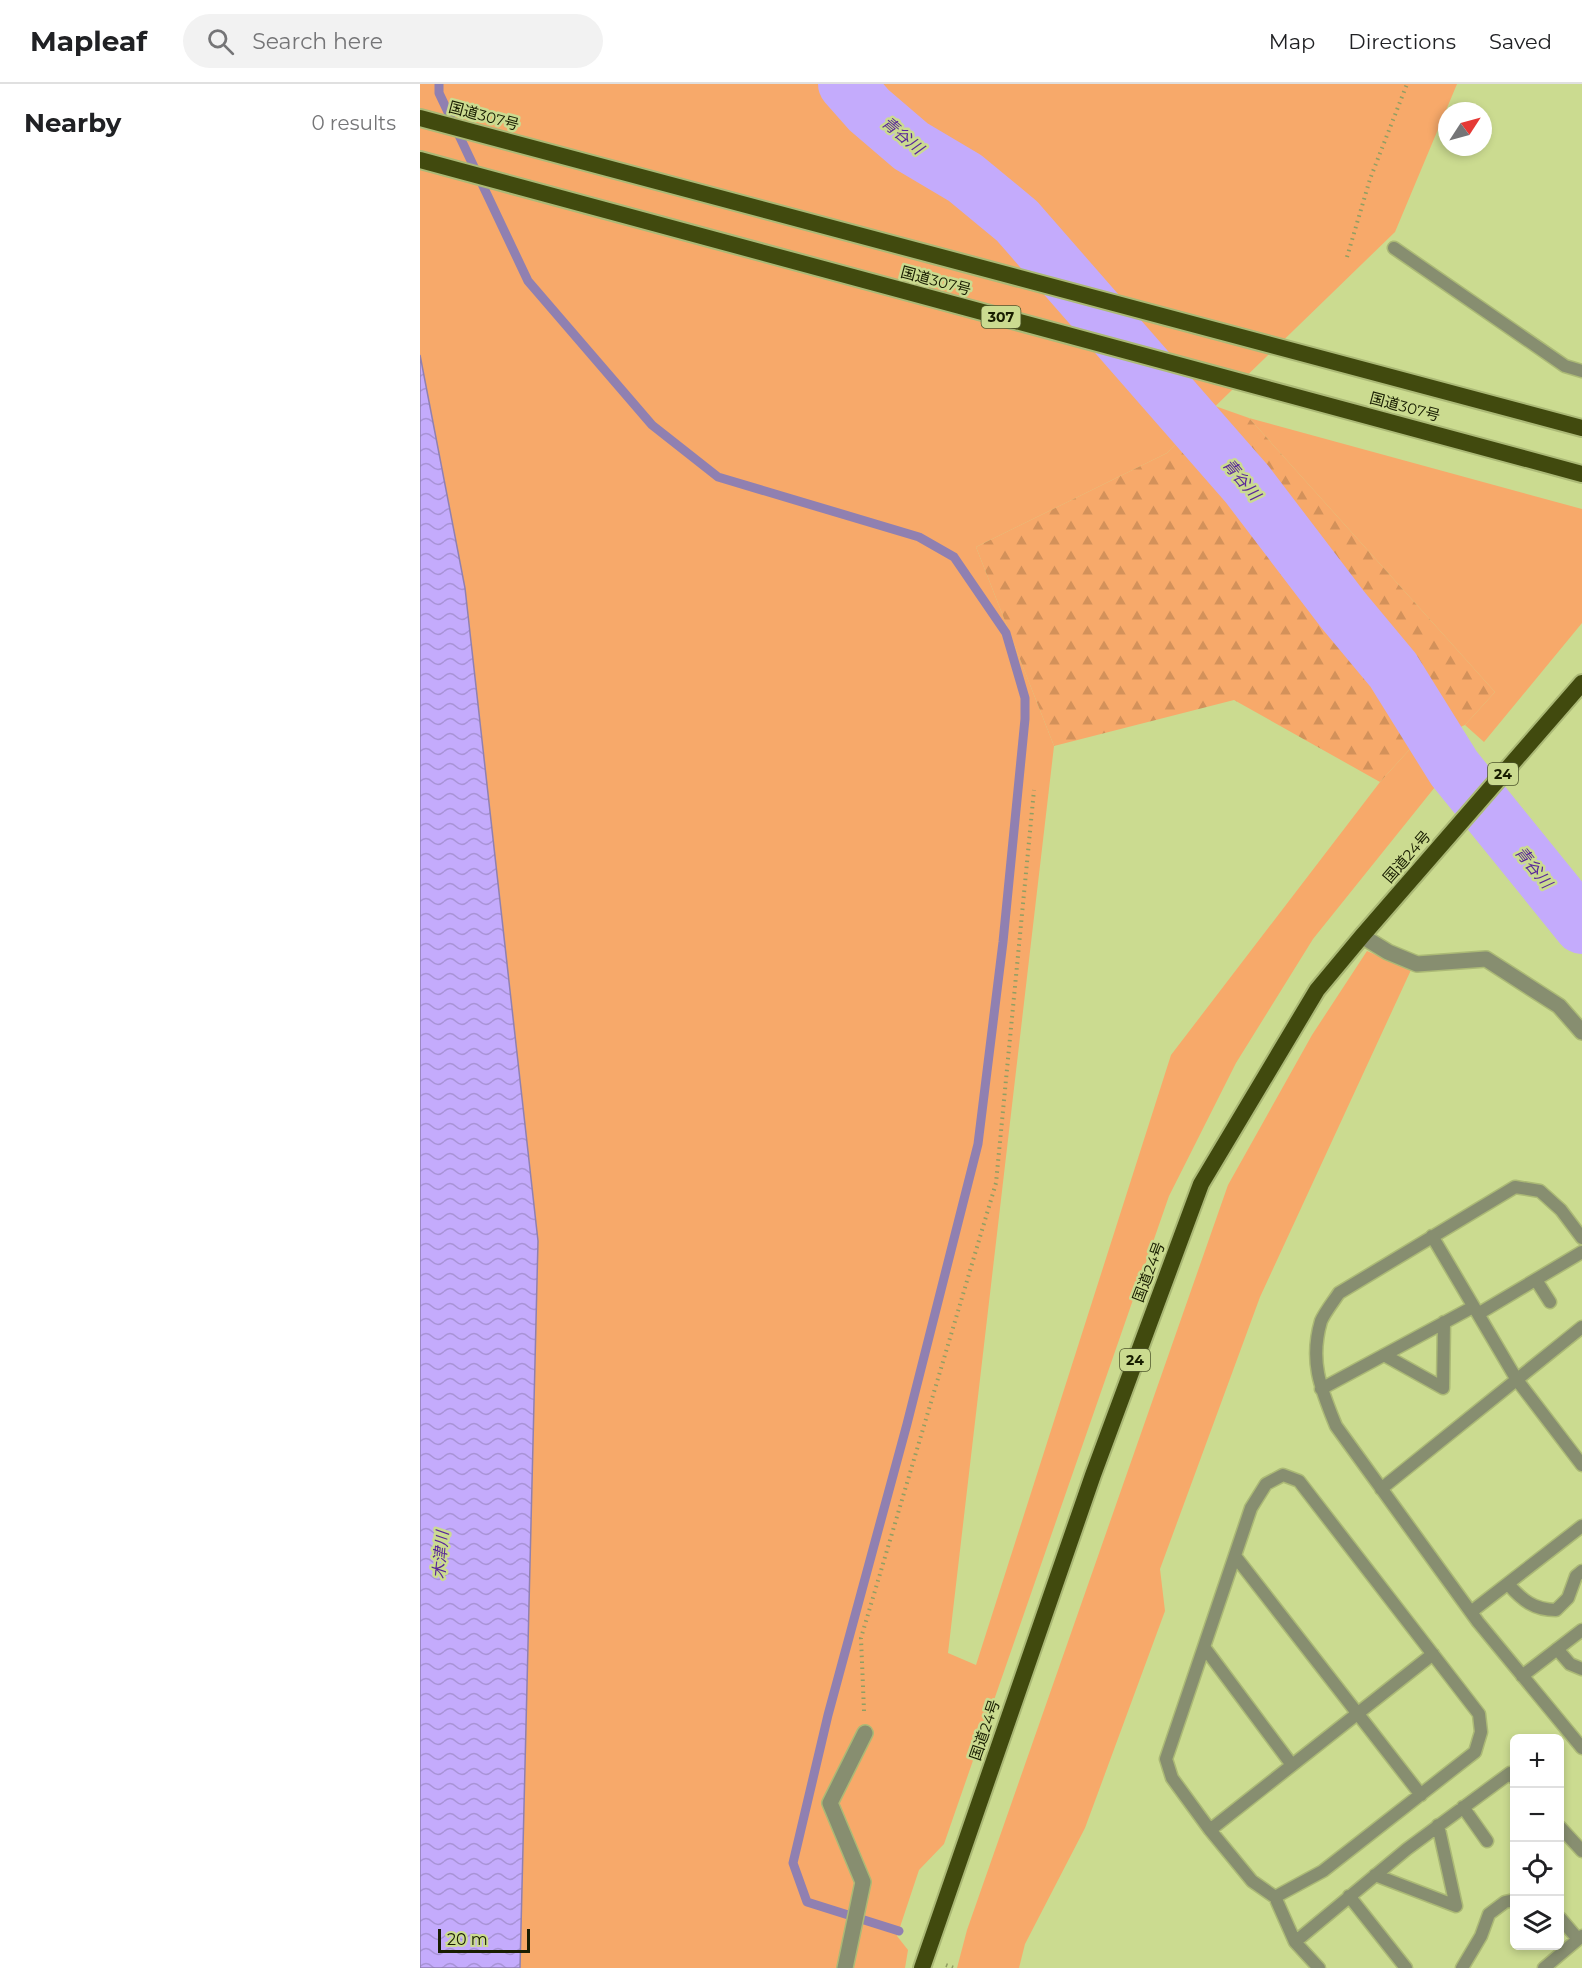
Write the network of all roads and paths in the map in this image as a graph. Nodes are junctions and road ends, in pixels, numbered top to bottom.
1 (1407, 84) edge
2 (420, 118) edge
3 (420, 160) edge
4 (1394, 248) dead end
5 (1347, 257) dead end
6 (1582, 371) edge
7 (1582, 428) edge
8 (1582, 474) edge
9 (1582, 683) edge
10 (1034, 790) dead end
11 (1362, 936) junction
12 (1582, 1032) edge
13 (1432, 1236) junction
14 (1582, 1238) edge
15 (1582, 1252) edge
16 (1536, 1280) junction
17 (1550, 1302) dead end
18 (1476, 1310) junction
19 (1444, 1322) junction
20 (1582, 1327) edge
21 (1384, 1355) junction
22 (1517, 1380) junction
23 (1321, 1389) junction
24 (1581, 1463) edge
25 (1381, 1489) junction
26 (1582, 1526) edge
27 (1235, 1556) junction
28 (1582, 1571) edge
29 (1508, 1584) junction
30 (1471, 1612) junction
31 (1582, 1630) edge
32 (1204, 1647) junction
33 (1557, 1649) junction
34 (1433, 1654) junction
35 (1582, 1670) edge
36 (1522, 1676) junction
37 (1358, 1714) junction
38 (865, 1733) joint
39 (1579, 1740) edge
40 (1292, 1765) junction
41 (1510, 1773) edge
42 (1421, 1795) junction
43 (1463, 1807) junction
44 (1438, 1825) junction
45 (1210, 1830) junction
46 (1564, 1836) edge
47 (1487, 1841) dead end
48 (1582, 1851) edge
49 (1375, 1875) junction
50 (1349, 1896) junction
51 (1275, 1897) junction
52 (1510, 1901) edge
53 (1564, 1921) edge
54 (1580, 1938) edge
55 (1294, 1942) junction
56 (845, 1968) edge
57 (922, 1968) edge
58 (1318, 1968) edge
59 (1406, 1968) edge
60 (1462, 1968) edge
61 (1544, 1968) edge

1 - 5 path
2 - 7 highway, 国道307号
3 - 8 highway, 国道307号 / 307
4 - 6 lane
9 - 11 highway, 国道24号 / 24
10 - 38 path
11 - 12 street
11 - 57 highway, 国道24号 / 24
13 - 14 lane
13 - 18 lane
13 - 23 lane
15 - 16 lane
16 - 17 lane
16 - 18 lane
18 - 19 lane
18 - 22 lane
19 - 21 lane
19 - 21 lane
20 - 22 lane
21 - 23 lane
22 - 24 lane
22 - 25 lane
23 - 25 lane
25 - 30 lane
26 - 29 lane
27 - 32 lane
27 - 34 lane
27 - 37 lane
28 - 29 lane
29 - 30 lane
30 - 36 lane
31 - 33 lane
32 - 40 lane
32 - 45 lane
33 - 35 lane
33 - 36 lane
34 - 37 lane
34 - 42 lane
36 - 39 lane
37 - 40 lane
37 - 42 lane
38 - 56 street
40 - 45 lane
41 - 43 lane
42 - 51 lane
43 - 44 lane
43 - 47 lane
44 - 49 lane
44 - 49 lane
45 - 51 lane
46 - 48 lane
49 - 50 lane
50 - 55 lane
50 - 59 lane
51 - 55 lane
52 - 60 lane
53 - 54 lane
54 - 61 lane
55 - 58 lane

